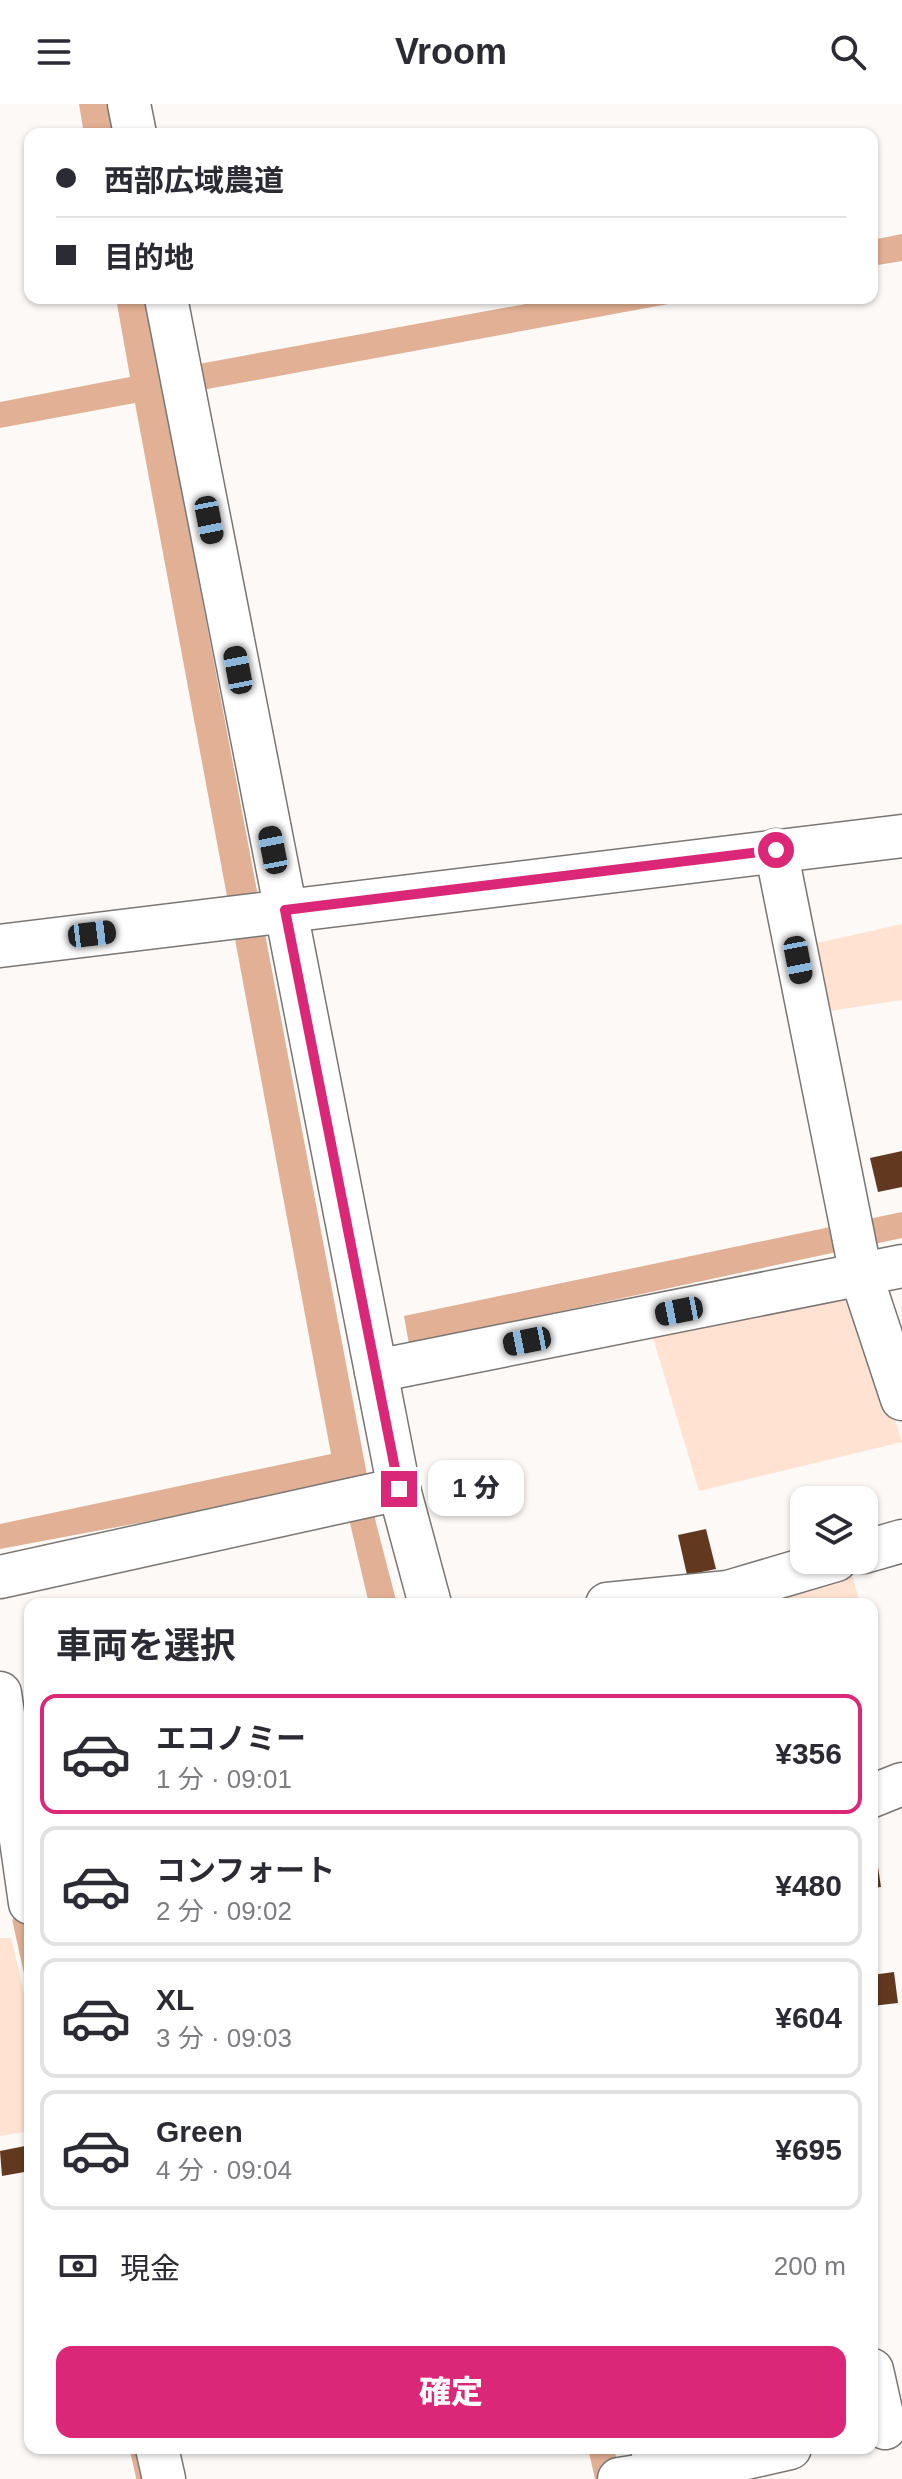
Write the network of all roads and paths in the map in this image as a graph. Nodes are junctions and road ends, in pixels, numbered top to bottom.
1 (129, 104) edge
2 (134, 128) edge
3 (167, 304) edge
4 (902, 836) edge
5 (776, 850) junction
6 (285, 910) junction
7 (0, 946) edge
8 (902, 1266) edge
9 (859, 1268) junction
10 (376, 1371) junction
11 (902, 1399) edge
12 (391, 1491) junction
13 (902, 1541) edge
14 (878, 1548) edge
15 (790, 1574) edge
16 (0, 1577) edge
17 (428, 1598) edge
18 (675, 1598) edge
19 (0, 1693) edge
20 (902, 1784) edge
21 (878, 1794) edge
22 (24, 1861) edge
23 (24, 1910) edge
24 (0, 1912) edge
25 (878, 2394) edge
26 (886, 2427) edge
27 (158, 2454) edge
28 (764, 2454) edge
29 (645, 2471) edge
30 (164, 2479) edge

1 - 2 street
3 - 6 street
4 - 5 street
5 - 6 street
5 - 9 street
6 - 7 street
6 - 10 street
8 - 9 street
9 - 10 street
9 - 11 street
10 - 12 street
12 - 16 street
12 - 17 street
13 - 14 street
15 - 18 street
19 - 22 street
20 - 21 street
23 - 24 street
25 - 26 street
27 - 30 street
28 - 29 street

